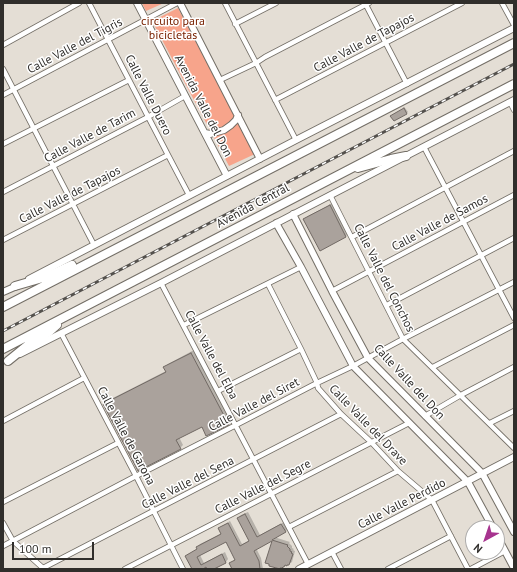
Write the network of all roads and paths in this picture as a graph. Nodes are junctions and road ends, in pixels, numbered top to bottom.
1 (79, 3) edge
2 (89, 3) edge
3 (137, 3) edge
4 (177, 3) edge
5 (180, 3) edge
6 (225, 3) edge
7 (276, 3) edge
8 (462, 3) edge
9 (502, 3) edge
10 (366, 4) edge
11 (146, 19) junction
12 (235, 24) junction
13 (514, 27) edge
14 (108, 39) junction
15 (385, 43) junction
16 (514, 43) edge
17 (3, 45) edge
18 (256, 63) junction
19 (3, 69) edge
20 (129, 80) junction
21 (220, 80) junction
22 (407, 84) junction
23 (514, 86) edge
24 (14, 90) junction
25 (3, 95) edge
26 (185, 96) junction
27 (275, 100) junction
28 (512, 101) edge
29 (514, 110) edge
30 (238, 115) junction
31 (148, 117) junction
32 (34, 128) junction
33 (205, 133) junction
34 (296, 140) junction
35 (3, 144) edge
36 (424, 147) junction
37 (514, 151) edge
38 (168, 156) junction
39 (406, 156) junction
40 (260, 158) junction
41 (54, 166) junction
42 (345, 171) junction
43 (227, 176) junction
44 (446, 187) junction
45 (3, 192) edge
46 (189, 195) junction
47 (330, 195) junction
48 (514, 195) edge
49 (73, 204) junction
50 (293, 214) junction
51 (464, 222) junction
52 (276, 223) junction
53 (352, 237) junction
54 (514, 238) edge
55 (3, 240) edge
56 (94, 245) junction
57 (107, 252) junction
58 (481, 255) junction
59 (301, 267) junction
60 (369, 271) junction
61 (514, 282) edge
62 (161, 283) junction
63 (268, 284) junction
64 (15, 286) junction
65 (332, 290) junction
66 (499, 290) junction
67 (3, 292) edge
68 (387, 305) junction
69 (3, 307) edge
70 (67, 316) junction
71 (514, 318) edge
72 (184, 325) junction
73 (514, 325) edge
74 (61, 333) junction
75 (404, 339) junction
76 (3, 349) edge
77 (301, 349) junction
78 (368, 358) junction
79 (5, 362) edge
80 (353, 366) junction
81 (433, 367) junction
82 (514, 367) edge
83 (84, 378) junction
84 (317, 383) junction
85 (218, 392) junction
86 (460, 395) junction
87 (514, 411) edge
88 (341, 414) junction
89 (425, 416) junction
90 (3, 421) edge
91 (409, 422) junction
92 (490, 423) junction
93 (236, 426) junction
94 (118, 442) junction
95 (371, 442) junction
96 (514, 448) edge
97 (514, 457) edge
98 (254, 459) junction
99 (398, 471) junction
100 (482, 473) junction
101 (136, 476) junction
102 (468, 482) junction
103 (272, 493) junction
104 (432, 500) junction
105 (3, 502) edge
106 (154, 511) junction
107 (489, 520) edge
108 (3, 523) edge
109 (289, 527) junction
110 (514, 532) edge
111 (451, 536) junction
112 (13, 541) junction
113 (3, 546) edge
114 (171, 546) junction
115 (505, 551) edge
116 (332, 552) junction
117 (488, 560) edge
118 (308, 564) junction
119 (514, 568) edge
120 (43, 569) edge
121 (125, 569) edge
122 (183, 569) edge
123 (299, 569) edge
124 (341, 569) edge
125 (388, 569) edge
126 (468, 569) edge
127 (471, 569) edge

1 - 17 street
2 - 14 street, Calle Valle Duero
3 - 11 street, Avenida Valle del Don
4 - 11 street, Calle Valle del Tigris
5 - 21 street
6 - 12 street
7 - 12 street
8 - 15 street, Calle Valle de Tapajos
9 - 13 street
10 - 15 street
10 - 18 street
11 - 14 street, Calle Valle del Tigris
11 - 26 street, Avenida Valle del Don
12 - 18 street
13 - 22 street
14 - 20 street, Calle Valle Duero
14 - 24 street, Calle Valle del Tigris
15 - 22 street
15 - 27 street, Calle Valle de Tapajos
16 - 57 highway, Avenida Central
18 - 21 street
18 - 27 street
19 - 24 street
20 - 31 street, Calle Valle Duero
20 - 32 street
21 - 30 street
22 - 34 street
23 - 42 highway, Avenida Central
24 - 25 street, Calle Valle del Tigris
24 - 32 street
26 - 31 street, Calle Valle de Tarim
26 - 33 street, Avenida Valle del Don
27 - 34 street
28 - 29 street
28 - 36 street
30 - 33 street
30 - 40 street
31 - 38 street, Calle Valle Duero
31 - 41 street, Calle Valle de Tarim
32 - 35 street
32 - 41 street
33 - 43 street, Avenida Valle del Don
34 - 40 street
36 - 39 street
36 - 44 street
37 - 44 street
38 - 46 street, Calle Valle Duero
38 - 49 street, Calle Valle de Tapajos
39 - 42 highway
39 - 47 street
40 - 43 street
41 - 45 street, Calle Valle de Tarim
41 - 49 street
42 - 70 highway, Avenida Central
43 - 46 street
44 - 51 street
44 - 53 street
46 - 56 street
47 - 50 street
47 - 53 street, Calle Valle del Conchos
48 - 51 street, Calle Valle de Samos
49 - 55 street, Calle Valle de Tapajos
49 - 56 street
50 - 52 street
50 - 65 street, Calle Valle del Don
51 - 58 street
51 - 60 street, Calle Valle de Samos
52 - 59 street
52 - 62 street
53 - 60 street, Calle Valle del Conchos
54 - 58 street
56 - 64 street
57 - 64 highway
57 - 69 highway, Avenida Central
58 - 66 street
58 - 68 street
59 - 63 street
59 - 80 street
60 - 65 street, Calle Valle de Samos
60 - 68 street, Calle Valle del Conchos
61 - 66 street, Calle Valle del Siret
62 - 72 street, Calle Valle del Elba
62 - 74 street
63 - 72 street
63 - 77 street, Calle Valle del Drave
64 - 67 street
65 - 78 street, Calle Valle del Don
66 - 71 street
66 - 75 street, Calle Valle del Siret
68 - 75 street, Calle Valle del Conchos
70 - 76 highway, Avenida Central
70 - 79 highway
72 - 85 street, Calle Valle del Elba
73 - 81 street
74 - 79 street
74 - 83 street, Calle Valle de Garona
75 - 78 street, Calle Valle del Siret
75 - 81 street, Calle Valle del Conchos
77 - 84 street, Calle Valle del Drave
77 - 85 street
78 - 80 street, Calle Valle del Siret
78 - 89 street, Calle Valle del Don
80 - 84 street, Calle Valle del Siret
80 - 91 street
81 - 86 street, Calle Valle del Conchos
82 - 86 street
83 - 90 street
83 - 94 street, Calle Valle de Garona
84 - 88 street, Calle Valle del Drave
84 - 93 street, Calle Valle del Siret
85 - 93 street, Calle Valle del Elba
86 - 89 street
86 - 92 street, Calle Valle del Conchos
87 - 92 street
88 - 95 street, Calle Valle del Drave
88 - 98 street, Calle Valle del Sena
89 - 100 street, Calle Valle del Don
91 - 95 street, Calle Valle del Segre
91 - 102 street
92 - 96 street, Calle Valle del Conchos
93 - 98 street, Calle Valle del Elba
93 - 101 street, Calle Valle del Siret
94 - 101 street, Calle Valle de Garona
94 - 105 street
95 - 99 street, Calle Valle del Drave
95 - 103 street, Calle Valle del Segre
97 - 100 street, Calle Valle Perdido
98 - 103 street, Calle Valle del Elba
98 - 106 street, Calle Valle del Sena
99 - 104 street, Calle Valle del Drave
99 - 109 street
100 - 102 street, Calle Valle Perdido
100 - 110 street, Calle Valle del Don
101 - 106 street, Calle Valle de Garona
101 - 112 street, Calle Valle del Siret
102 - 104 street, Calle Valle Perdido
102 - 107 street
103 - 109 street, Calle Valle del Elba
103 - 114 street, Calle Valle del Segre
104 - 111 street, Calle Valle del Drave
104 - 116 street, Calle Valle Perdido
106 - 114 street, Calle Valle de Garona
106 - 120 street, Calle Valle del Sena
108 - 112 street
109 - 118 street, Calle Valle del Elba
111 - 125 street
111 - 126 street, Calle Valle del Drave
112 - 113 street, Calle Valle del Siret
112 - 120 street
114 - 121 street, Calle Valle del Segre
114 - 122 street, Calle Valle de Garona
115 - 119 street
116 - 118 street, Calle Valle Perdido
116 - 124 street
117 - 127 street
118 - 123 street, Calle Valle Perdido

